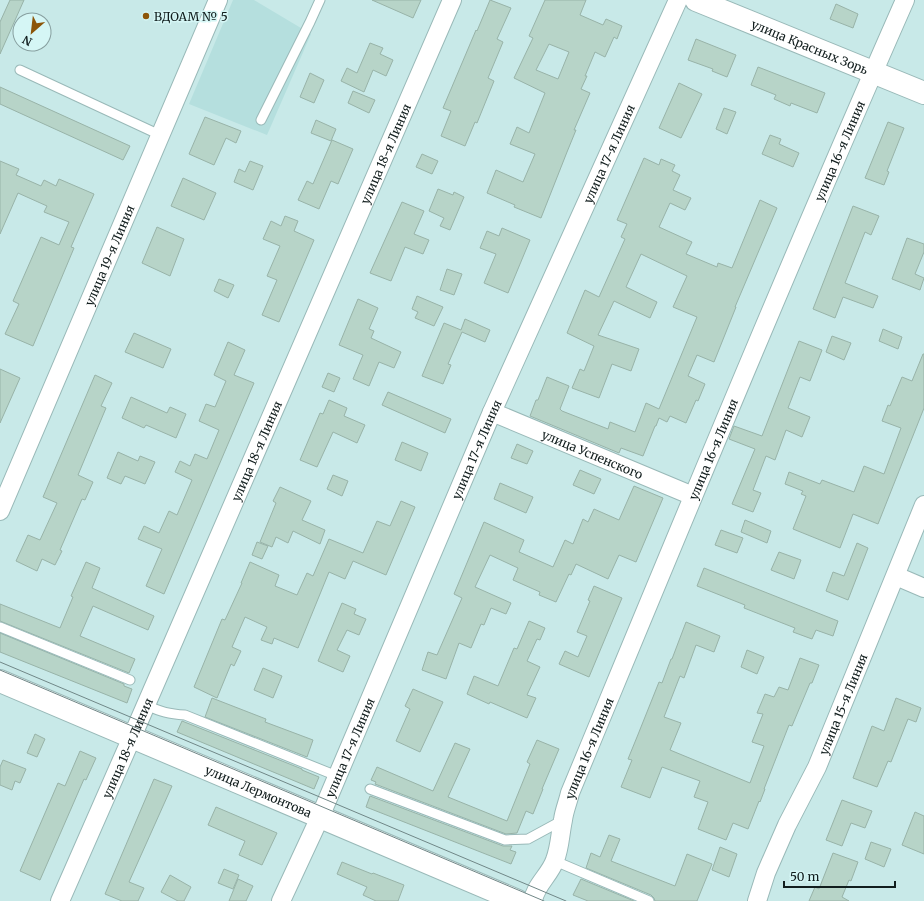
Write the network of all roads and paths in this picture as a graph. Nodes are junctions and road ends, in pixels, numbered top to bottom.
1 (218, 0) edge
2 (320, 0) edge
3 (452, 0) edge
4 (678, 0) edge
5 (696, 0) edge
6 (905, 0) edge
7 (20, 70) dead end
8 (872, 73) junction
9 (924, 93) edge
10 (261, 120) dead end
11 (160, 135) junction
12 (492, 412) junction
13 (694, 496) junction
14 (924, 506) edge
15 (0, 511) edge
16 (896, 576) junction
17 (924, 588) edge
18 (0, 627) edge
19 (130, 680) dead end
20 (0, 681) edge
21 (146, 704) junction
22 (132, 738) junction
23 (337, 776) junction
24 (370, 789) dead end
25 (320, 817) junction
26 (563, 820) junction
27 (555, 860) junction
28 (60, 901) edge
29 (281, 901) edge
30 (518, 901) edge
31 (533, 901) edge
32 (649, 901) edge
33 (757, 901) edge

1 - 11 street, улица 19-я Линия
2 - 10 lane
3 - 21 street, улица 18-я Линия
4 - 12 street, улица 17-я Линия
5 - 8 main road, улица Красных Зорь
6 - 8 street, улица 16-я Линия
7 - 11 lane
8 - 9 main road, улица Красных Зорь
8 - 13 street, улица 16-я Линия
11 - 15 street, улица 19-я Линия
12 - 13 street, улица Успенского
12 - 23 street, улица 17-я Линия
13 - 26 street, улица 16-я Линия
14 - 16 street, улица 15-я Линия
16 - 17 street
16 - 33 street, улица 15-я Линия
18 - 19 lane
20 - 22 main road, улица Лермонтова
21 - 22 street, улица 18-я Линия
21 - 23 lane
22 - 25 main road, улица Лермонтова
22 - 28 street, улица 18-я Линия
23 - 25 street, улица 17-я Линия
24 - 26 lane
25 - 29 street, улица 17-я Линия
25 - 30 main road, улица Лермонтова
26 - 27 street, улица 16-я Линия
27 - 31 street, улица 16-я Линия
27 - 32 lane

